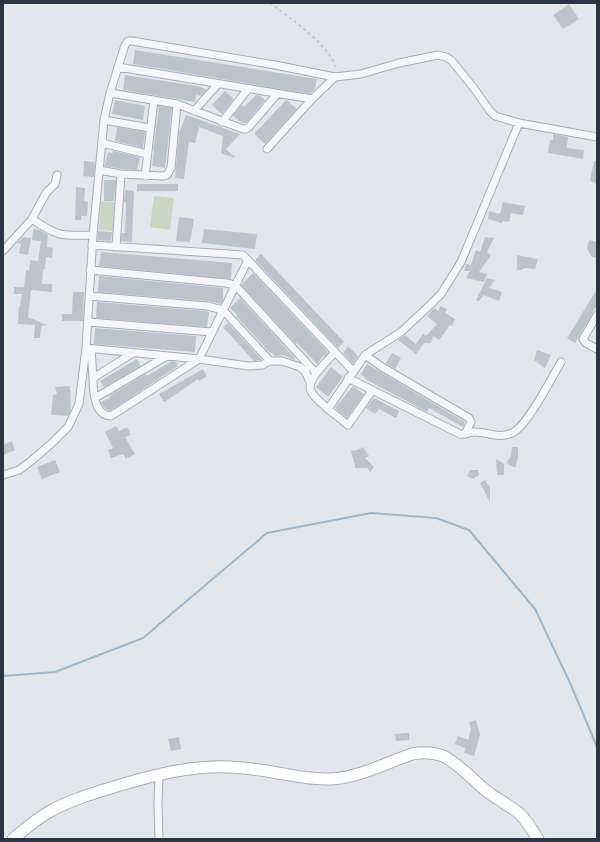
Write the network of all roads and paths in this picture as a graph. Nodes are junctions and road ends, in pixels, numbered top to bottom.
1 (270, 3) edge
2 (118, 67) junction
3 (335, 77) junction
4 (218, 84) junction
5 (248, 89) junction
6 (110, 93) junction
7 (277, 94) junction
8 (312, 99) junction
9 (154, 100) junction
10 (177, 104) junction
11 (194, 111) junction
12 (104, 120) junction
13 (222, 122) junction
14 (519, 123) junction
15 (150, 128) junction
16 (597, 137) edge
17 (102, 143) junction
18 (267, 149) dead end
19 (147, 154) junction
20 (99, 170) junction
21 (121, 174) junction
22 (57, 175) dead end
23 (145, 176) junction
24 (32, 219) junction
25 (93, 235) junction
26 (92, 246) junction
27 (116, 247) junction
28 (3, 251) edge
29 (248, 260) junction
30 (90, 270) junction
31 (235, 285) junction
32 (89, 296) junction
33 (223, 310) junction
34 (597, 315) edge
35 (88, 322) junction
36 (212, 332) junction
37 (89, 348) junction
38 (597, 349) edge
39 (335, 352) junction
40 (133, 353) junction
41 (365, 355) junction
42 (167, 356) junction
43 (199, 359) junction
44 (270, 361) junction
45 (561, 362) dead end
46 (354, 371) junction
47 (316, 373) junction
48 (93, 378) junction
49 (348, 378) junction
50 (310, 382) junction
51 (372, 391) junction
52 (95, 398) junction
53 (328, 409) junction
54 (465, 434) junction
55 (3, 475) edge
56 (159, 775) junction
57 (13, 839) edge
58 (159, 839) edge
59 (538, 839) edge

1 - 3 path
2 - 3 street
2 - 4 street
2 - 6 street
3 - 8 street
3 - 14 street
4 - 5 street
4 - 11 street
5 - 7 street
5 - 13 street
6 - 9 street
6 - 12 street
7 - 8 street
7 - 13 street
8 - 18 street
9 - 10 street
9 - 15 street
10 - 11 street
10 - 23 street
11 - 13 street
12 - 15 street
12 - 17 street
14 - 16 street
14 - 41 street
15 - 19 street
17 - 19 street
17 - 20 street
19 - 23 street
20 - 21 street
20 - 25 street
21 - 23 street
21 - 27 street
22 - 24 street
24 - 25 street
24 - 28 street
25 - 26 street
26 - 27 street
26 - 30 street
27 - 29 street
29 - 31 street
29 - 39 street
30 - 31 street
30 - 32 street
31 - 33 street
31 - 47 street
32 - 33 street
32 - 35 street
33 - 36 street
33 - 44 street
34 - 38 street
35 - 36 street
35 - 37 street
36 - 43 street
37 - 40 street
37 - 48 street
37 - 55 street
39 - 46 street
39 - 47 street
40 - 42 street
40 - 48 street
41 - 46 street
41 - 54 street
42 - 43 street
42 - 52 street
43 - 44 street
43 - 52 street
44 - 50 street
45 - 54 street
46 - 49 street
47 - 50 street
48 - 52 street
49 - 51 street
49 - 53 street
50 - 53 street
51 - 53 street
51 - 54 street
56 - 57 street
56 - 58 street
56 - 59 street

